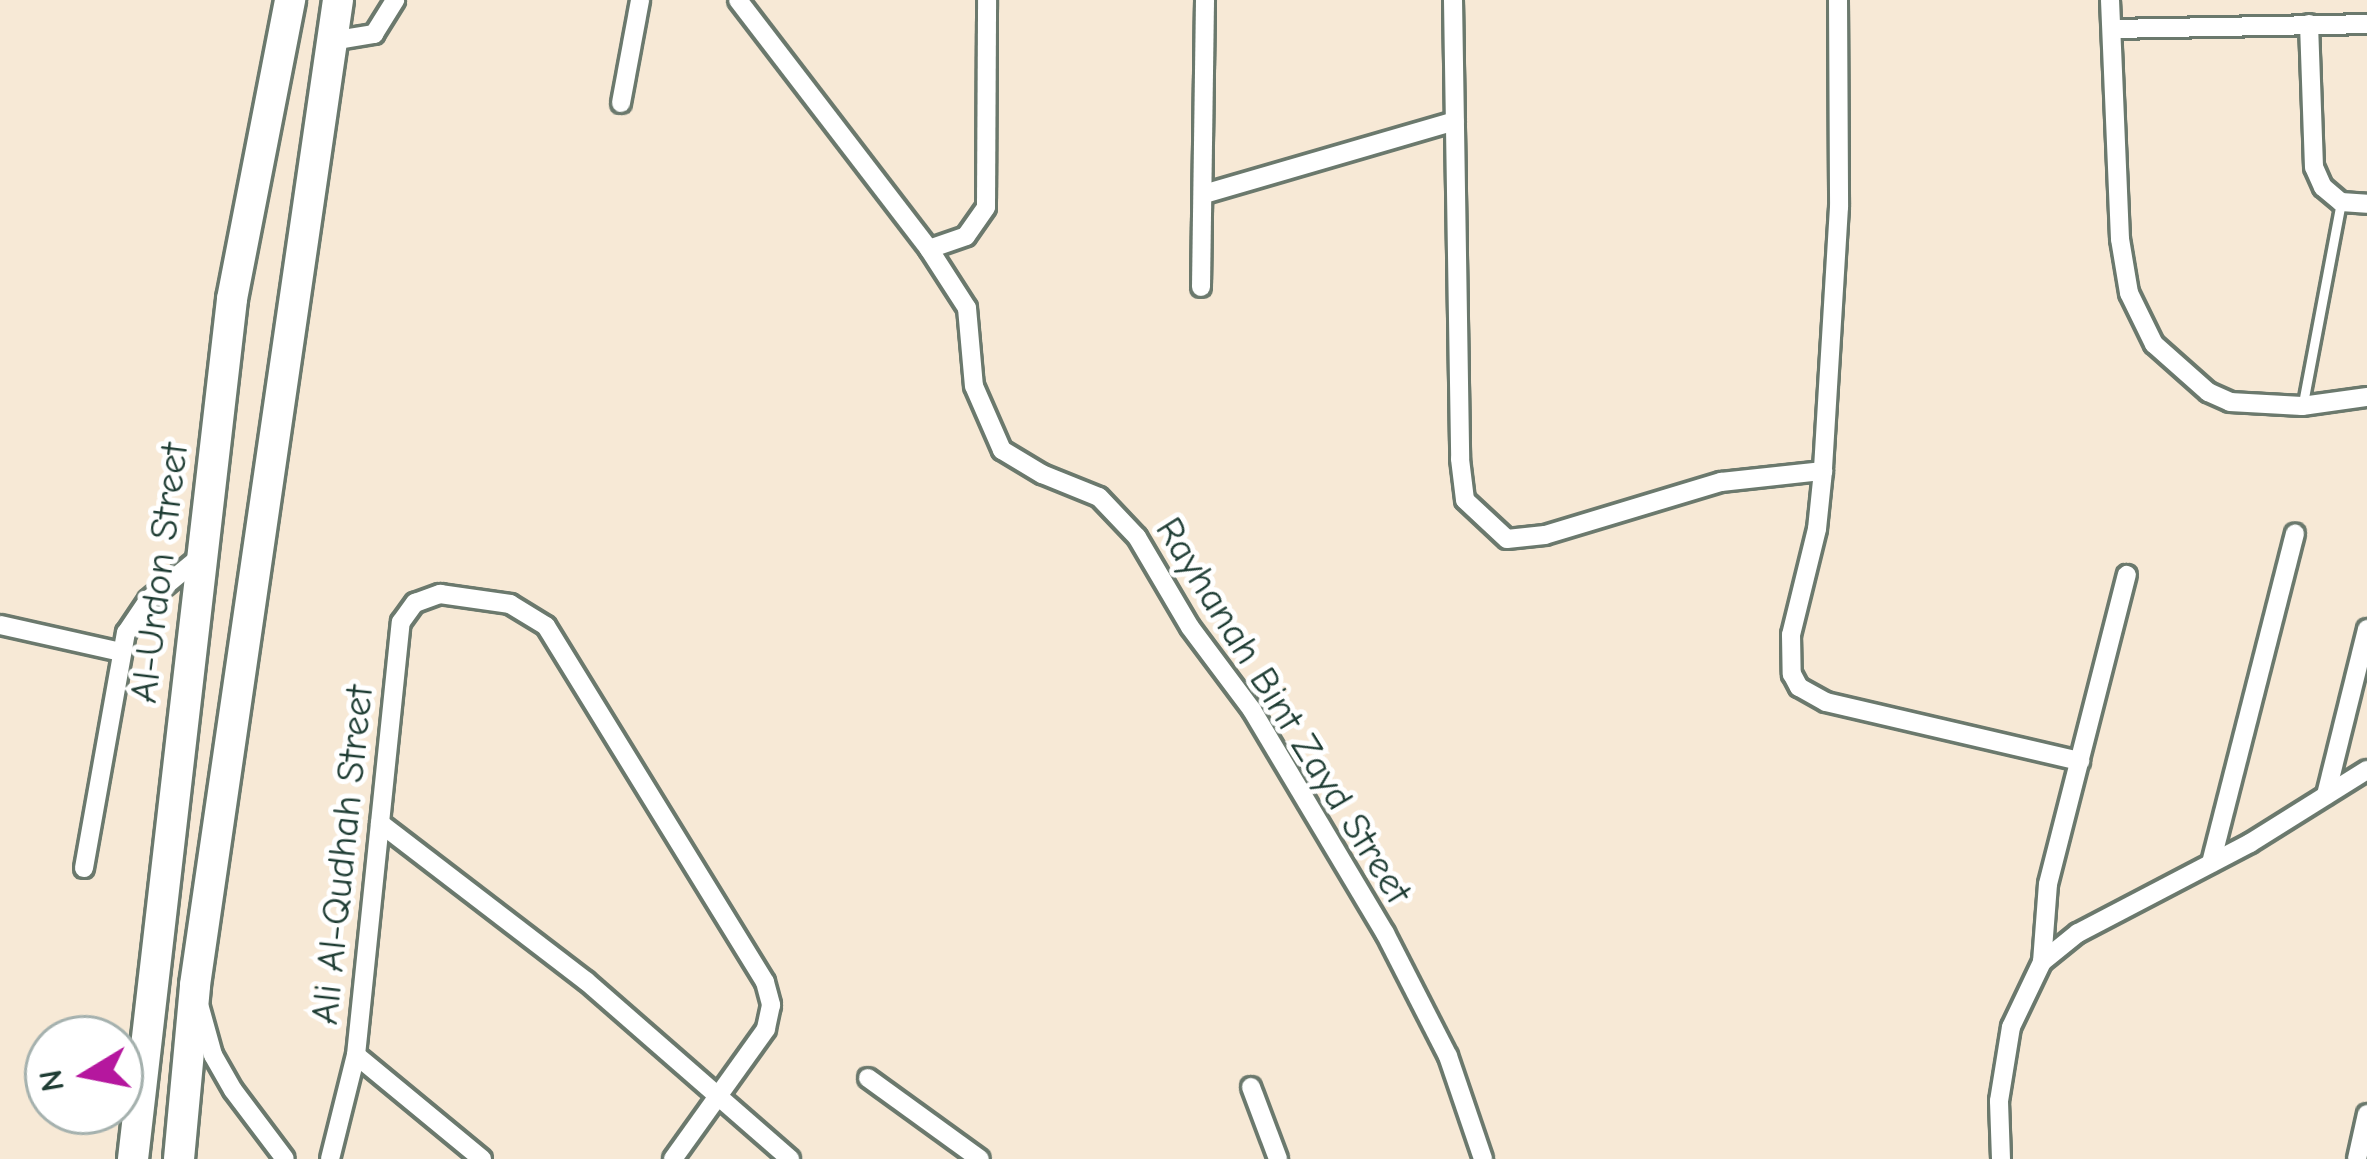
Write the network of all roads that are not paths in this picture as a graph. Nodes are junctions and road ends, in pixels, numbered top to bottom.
1 (290, 0) edge
2 (338, 0) edge
3 (395, 0) edge
4 (640, 0) edge
5 (738, 0) edge
6 (987, 0) edge
7 (1205, 0) edge
8 (1453, 0) edge
9 (1838, 0) edge
10 (2110, 0) edge
11 (2309, 24) junction
12 (2367, 24) edge
13 (2111, 28) junction
14 (331, 41) junction
15 (621, 103) dead end
16 (1455, 121) junction
17 (1204, 194) junction
18 (2342, 202) junction
19 (2367, 204) edge
20 (929, 249) junction
21 (1201, 287) dead end
22 (2367, 397) edge
23 (2302, 406) junction
24 (1823, 472) junction
25 (2295, 534) dead end
26 (200, 557) junction
27 (2127, 575) dead end
28 (0, 625) edge
29 (2367, 629) edge
30 (121, 652) junction
31 (2080, 761) junction
32 (2367, 770) edge
33 (2326, 795) junction
34 (380, 823) junction
35 (2211, 863) junction
36 (84, 868) dead end
37 (2042, 962) junction
38 (195, 986) junction
39 (356, 1055) junction
40 (868, 1078) dead end
41 (1251, 1087) dead end
42 (719, 1100) junction
43 (2367, 1114) edge
44 (134, 1159) edge
45 (179, 1159) edge
46 (285, 1159) edge
47 (329, 1159) edge
48 (482, 1159) edge
49 (674, 1159) edge
50 (790, 1159) edge
51 (980, 1159) edge
52 (1278, 1159) edge
53 (1483, 1159) edge
54 (2001, 1159) edge
55 (2357, 1159) edge

1 - 26 highway, Al-Urdon Street
2 - 14 highway
3 - 14 street
4 - 15 street
5 - 20 street, Rayhanah Bint Zayd Street
6 - 20 street
7 - 17 street
8 - 16 street
9 - 24 street
10 - 13 street
11 - 12 street
11 - 13 street
11 - 18 street
13 - 23 street
14 - 38 highway
16 - 17 street
16 - 24 street
17 - 21 street
18 - 19 street
18 - 23 lane
20 - 53 street, Rayhanah Bint Zayd Street
22 - 23 street
24 - 31 street
25 - 35 street
26 - 30 street
26 - 44 highway, Al-Urdon Street
27 - 31 street
28 - 30 street
29 - 33 street
30 - 36 street
31 - 37 street
32 - 33 street
33 - 35 street
34 - 39 street, Ali Al-Qudhah Street
34 - 42 street
34 - 42 street, Ali Al-Qudhah Street
35 - 37 street
37 - 54 street
38 - 45 highway
38 - 46 street
39 - 47 street
39 - 48 street, Ali Al-Qudhah Street
40 - 51 street
41 - 52 street
42 - 49 street
42 - 50 street
43 - 55 street

